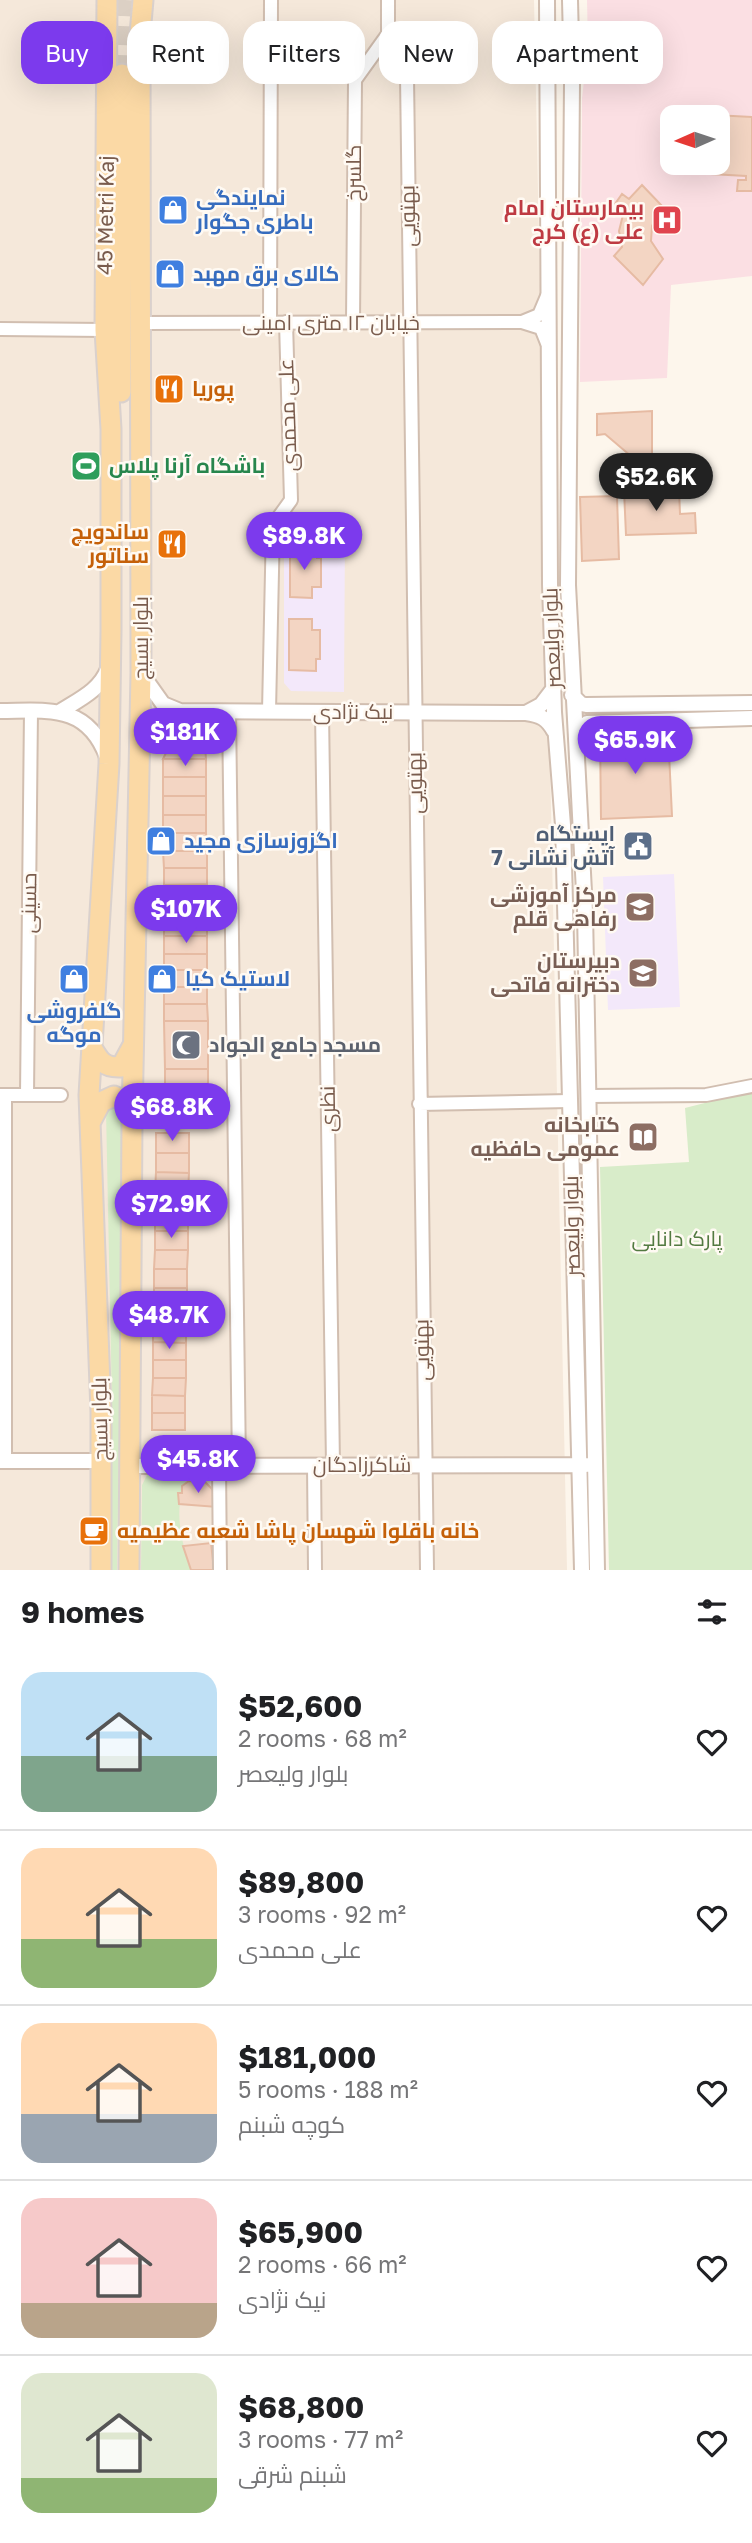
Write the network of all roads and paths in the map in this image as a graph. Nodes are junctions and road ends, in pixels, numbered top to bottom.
1 (107, 0) edge
2 (143, 0) edge
3 (271, 0) edge
4 (388, 0) edge
5 (547, 0) edge
6 (570, 0) edge
7 (388, 21) edge
8 (547, 21) edge
9 (570, 21) edge
10 (379, 47) edge
11 (123, 71) junction
12 (407, 84) edge
13 (547, 84) edge
14 (572, 84) edge
15 (547, 101) junction
16 (572, 105) junction
17 (547, 296) junction
18 (522, 322) junction
19 (140, 323) junction
20 (270, 323) junction
21 (286, 323) junction
22 (353, 323) junction
23 (409, 323) junction
24 (0, 328) edge
25 (105, 330) junction
26 (548, 345) junction
27 (111, 429) junction
28 (550, 554) junction
29 (568, 557) junction
30 (551, 584) junction
31 (568, 585) junction
32 (111, 660) junction
33 (141, 673) junction
34 (554, 688) junction
35 (572, 695) junction
36 (752, 703) edge
37 (586, 705) junction
38 (0, 710) edge
39 (31, 711) junction
40 (61, 711) junction
41 (180, 711) junction
42 (229, 711) junction
43 (269, 711) junction
44 (322, 712) junction
45 (414, 712) junction
46 (526, 712) junction
47 (662, 712) junction
48 (752, 718) edge
49 (587, 723) junction
50 (556, 737) junction
51 (576, 738) junction
52 (140, 744) junction
53 (109, 764) junction
54 (565, 881) junction
55 (584, 881) junction
56 (565, 911) junction
57 (585, 911) junction
58 (134, 1043) junction
59 (91, 1046) junction
60 (752, 1086) edge
61 (3, 1095) edge
62 (27, 1095) junction
63 (61, 1096) dead end
64 (589, 1096) junction
65 (569, 1101) junction
66 (419, 1104) junction
67 (234, 1105) junction
68 (152, 1106) dead end
69 (132, 1120) junction
70 (90, 1123) junction
71 (2, 1461) edge
72 (101, 1461) junction
73 (219, 1465) junction
74 (239, 1465) junction
75 (314, 1465) junction
76 (333, 1465) junction
77 (424, 1465) junction
78 (594, 1465) junction
79 (129, 1466) junction
80 (578, 1466) junction
81 (101, 1570) edge
82 (129, 1570) edge
83 (220, 1570) edge
84 (315, 1570) edge
85 (427, 1570) edge
86 (582, 1570) edge
87 (597, 1570) edge

1 - 11 main road, 45 Metri Kaj
2 - 11 main road, بلوار بسیج
3 - 20 street
4 - 7 street, بهتویی
5 - 8 street, بلوار ولیعصر
6 - 9 street, بلوار ولیعصر
10 - 22 street, گلسرخ
11 - 19 main road, بلوار بسیج
11 - 25 main road, 45 Metri Kaj
11 - 27 main road
12 - 23 street, بهتویی
13 - 15 street, بلوار ولیعصر
14 - 16 street, بلوار ولیعصر
15 - 16 street
15 - 17 street, بلوار ولیعصر
16 - 29 street, بلوار ولیعصر
17 - 18 street
17 - 26 street, بلوار ولیعصر
18 - 23 street, خیابان ۱۲ متری امینی
18 - 26 street
19 - 20 street, خیابان ۱۲ متری امینی
19 - 33 main road, بلوار بسیج
20 - 21 street, خیابان ۱۲ متری امینی
21 - 22 street, خیابان ۱۲ متری امینی
21 - 43 street, علی محمدی
22 - 23 street, خیابان ۱۲ متری امینی
23 - 45 street, بهتویی
24 - 25 street
25 - 27 main road, 45 Metri Kaj
26 - 28 street, بلوار ولیعصر
27 - 32 main road, بلوار بسیج
28 - 29 street
28 - 30 street, بلوار ولیعصر
29 - 31 street, بلوار ولیعصر
30 - 31 street
30 - 34 street, بلوار ولیعصر
31 - 35 street, بلوار ولیعصر
32 - 40 street
32 - 53 main road, بلوار بسیج
33 - 41 street
33 - 52 main road, بلوار بسیج
34 - 46 street
34 - 50 street, بلوار ولیعصر
35 - 37 street
35 - 51 street, بلوار ولیعصر
36 - 47 street
37 - 47 street
37 - 49 street
38 - 39 street
39 - 40 street
39 - 62 street, حسینی
40 - 53 street
41 - 42 street, نیک نژادی
41 - 52 street
42 - 43 street, نیک نژادی
42 - 67 street
43 - 44 street, نیک نژادی
44 - 45 street, نیک نژادی
44 - 76 street, نظری
45 - 46 street, نیک نژادی
45 - 66 street, بهتویی
46 - 50 street
47 - 48 street
47 - 49 street
49 - 51 street
50 - 54 street, بلوار ولیعصر
51 - 55 street, بلوار ولیعصر
52 - 58 main road, بلوار بسیج
53 - 59 main road, بلوار بسیج
54 - 55 street
54 - 56 street, بلوار ولیعصر
55 - 57 street, بلوار ولیعصر
56 - 57 street
56 - 65 street, بلوار ولیعصر
57 - 64 street, بلوار ولیعصر
58 - 59 main road
58 - 69 main road, بلوار بسیج
59 - 70 main road, بلوار بسیج
60 - 64 street
61 - 62 street
61 - 71 street
62 - 63 street
64 - 78 street, بلوار ولیعصر
65 - 66 street
65 - 80 street, بلوار ولیعصر
66 - 77 street, بهتویی
67 - 68 street
67 - 74 street
69 - 70 main road
69 - 79 main road, بلوار بسیج
70 - 72 main road, بلوار بسیج
71 - 72 street
72 - 81 main road, بلوار بسیج
73 - 74 street, شاکرزادگان
73 - 79 street, شاکرزادگان
73 - 83 street
74 - 75 street, شاکرزادگان
75 - 76 street, شاکرزادگان
75 - 84 street
76 - 77 street, شاکرزادگان
77 - 80 street, شاکرزادگان
77 - 85 street, بهتویی
78 - 80 street, شاکرزادگان
78 - 87 street, بلوار ولیعصر
79 - 82 main road, بلوار بسیج
80 - 86 street, بلوار ولیعصر

